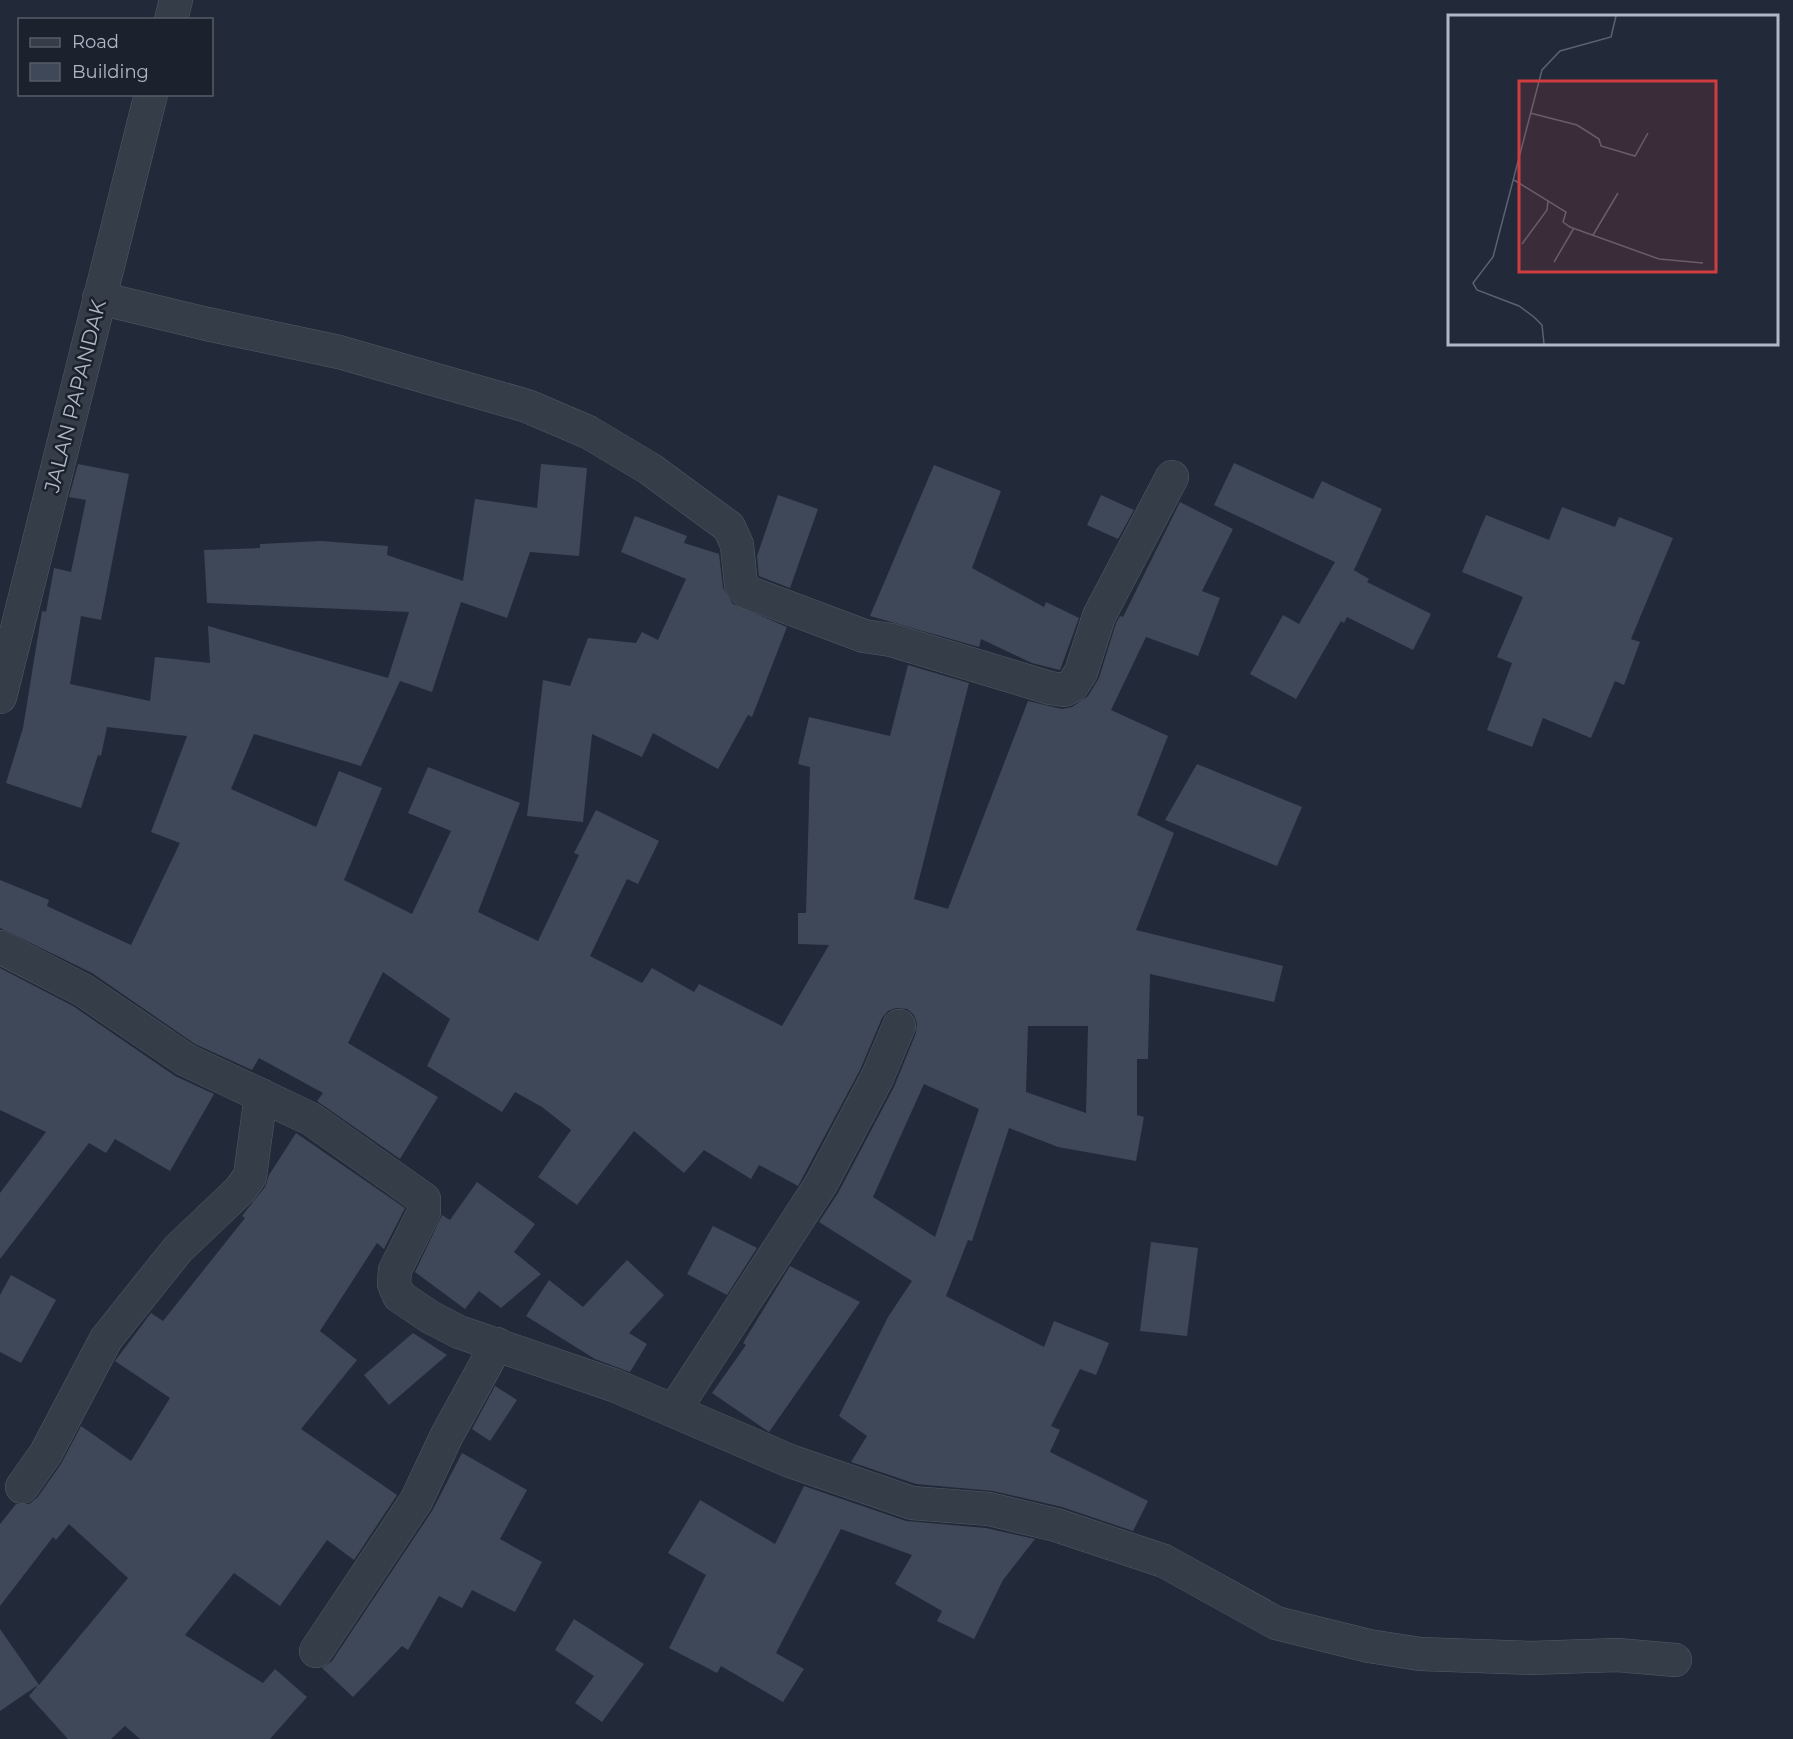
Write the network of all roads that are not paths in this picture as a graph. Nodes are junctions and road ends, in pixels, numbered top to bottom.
1 (176, 0) edge
2 (172, 18) edge
3 (150, 96) edge
4 (99, 298) junction
5 (1172, 477) dead end
6 (0, 697) edge
7 (0, 947) edge
8 (899, 1026) dead end
9 (261, 1095) junction
10 (497, 1344) junction
11 (675, 1409) junction
12 (22, 1486) dead end
13 (316, 1651) dead end
14 (1676, 1659) dead end

1 - 2 street
3 - 4 street, JALAN PAPANDAK
4 - 5 street
4 - 6 street, JALAN PAPANDAK
7 - 9 street
8 - 11 street
9 - 10 street
9 - 12 street
10 - 11 street
10 - 13 street
11 - 14 street

